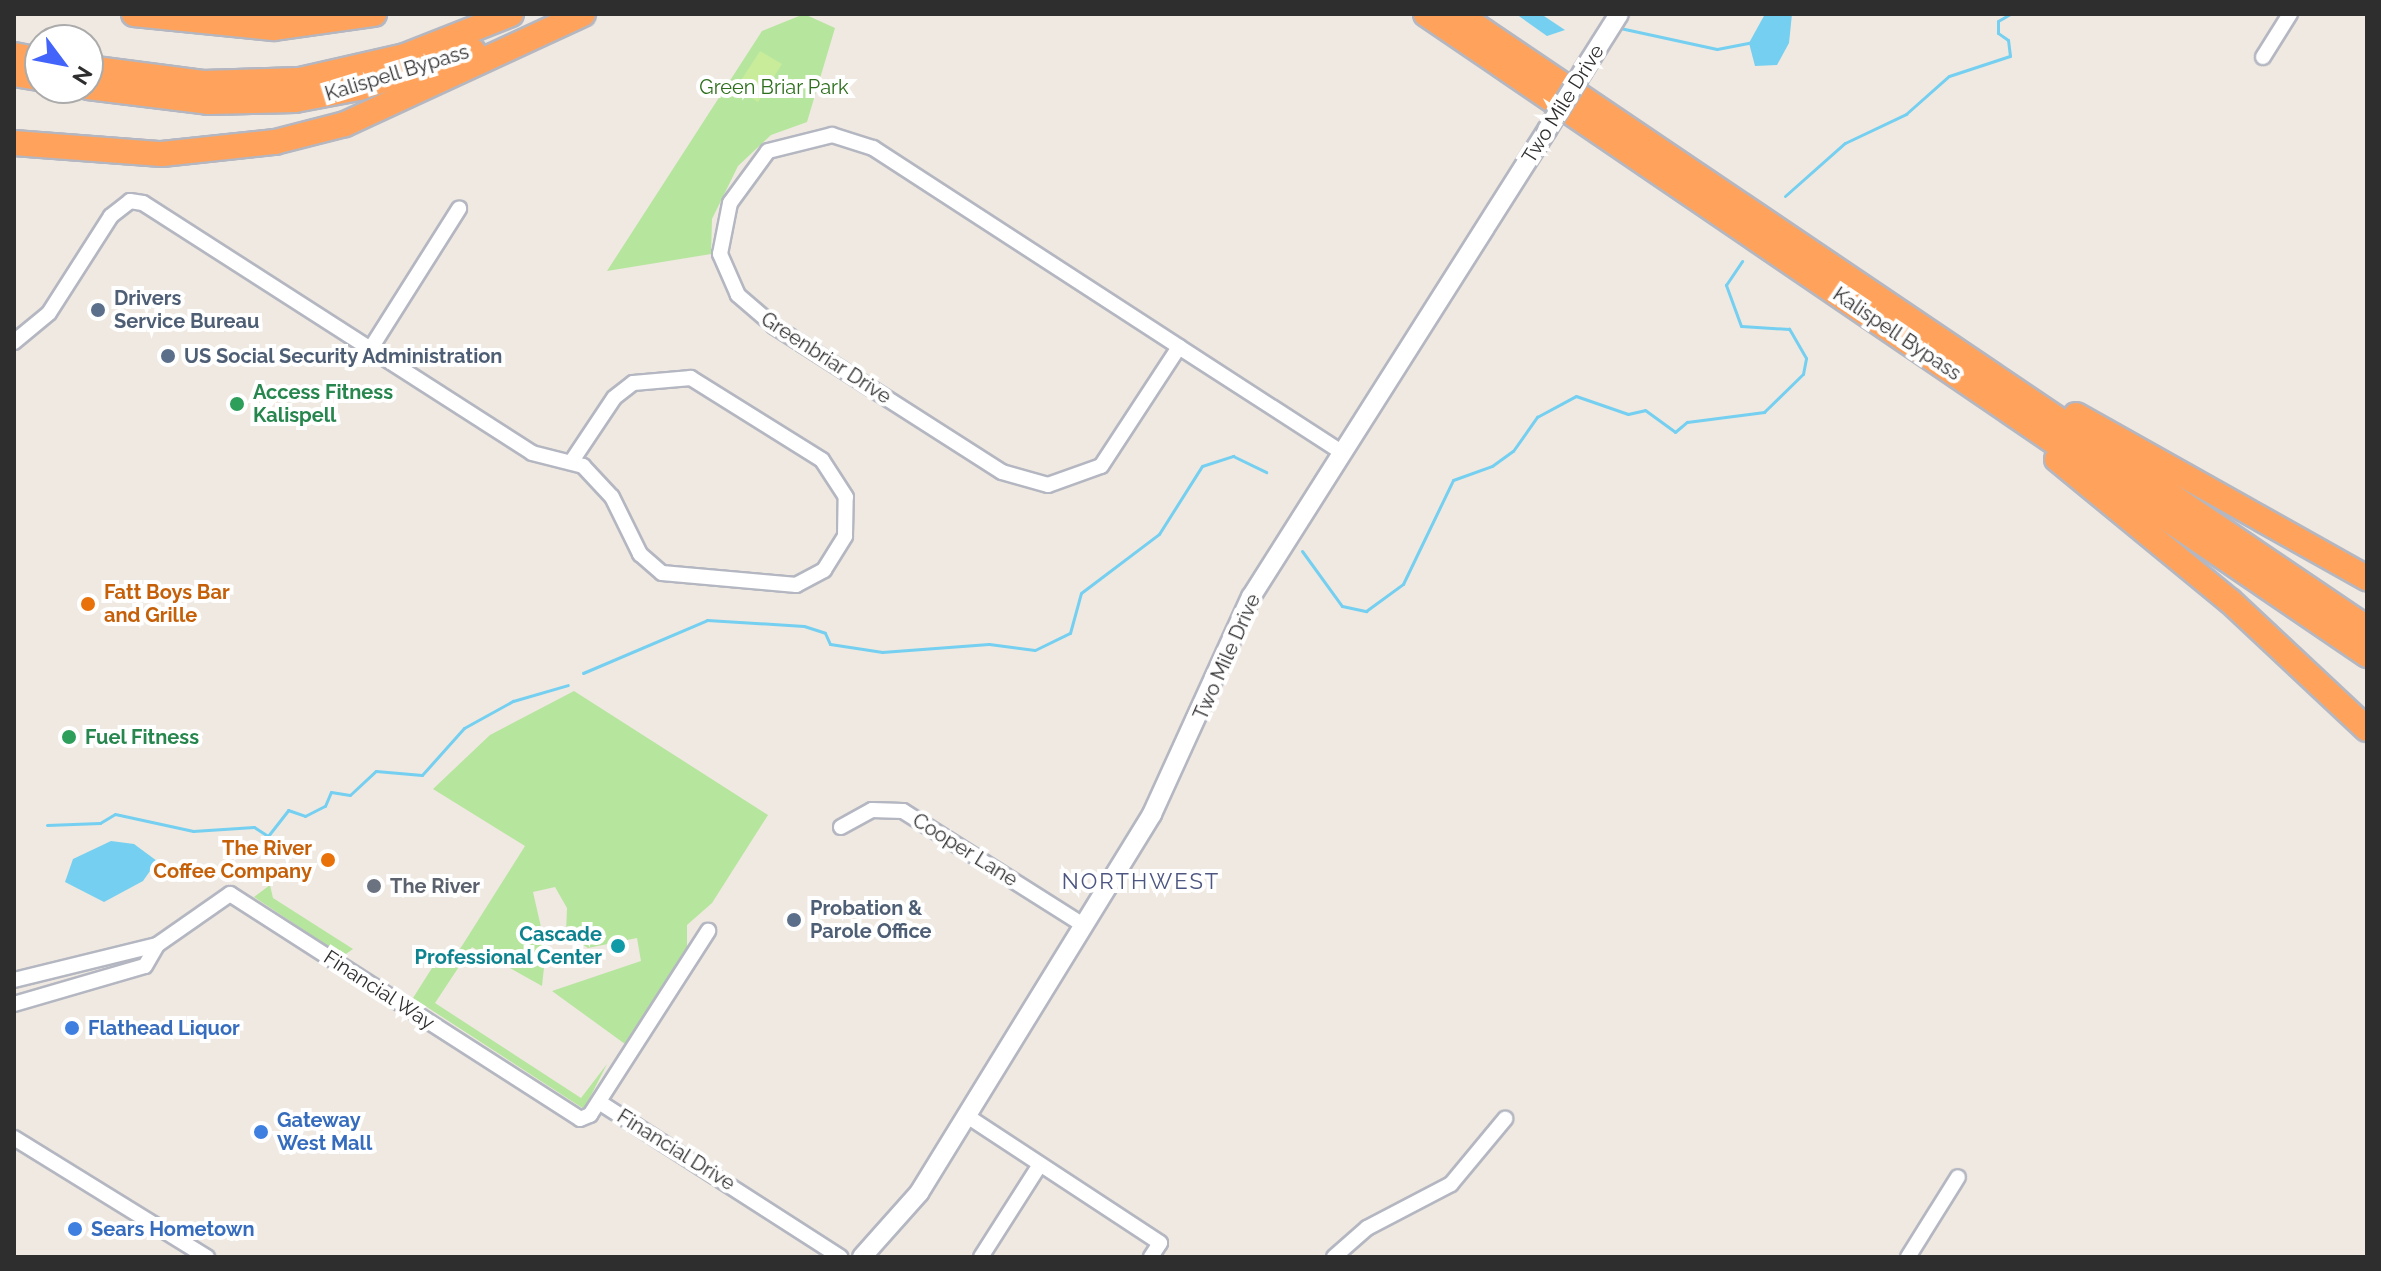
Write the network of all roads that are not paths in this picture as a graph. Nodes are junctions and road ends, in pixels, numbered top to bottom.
1 (134, 14) edge
2 (374, 14) edge
3 (511, 14) edge
4 (557, 14) edge
5 (583, 14) edge
6 (1426, 14) edge
7 (1458, 14) edge
8 (1619, 14) edge
9 (2290, 14) edge
10 (2263, 57) dead end
11 (104, 70) edge
12 (104, 89) edge
13 (14, 143) edge
14 (459, 209) dead end
15 (14, 342) edge
16 (1179, 347) junction
17 (371, 348) junction
18 (1947, 369) junction
19 (2007, 383) junction
20 (1343, 453) junction
21 (572, 461) junction
22 (2367, 578) edge
23 (2367, 628) edge
24 (2367, 655) edge
25 (2367, 729) edge
26 (841, 827) dead end
27 (1083, 925) junction
28 (708, 931) dead end
29 (157, 945) junction
30 (14, 980) edge
31 (14, 1004) edge
32 (599, 1102) junction
33 (967, 1116) junction
34 (1505, 1119) dead end
35 (14, 1138) edge
36 (1039, 1166) junction
37 (1958, 1177) dead end
38 (207, 1257) edge
39 (840, 1257) edge
40 (862, 1257) edge
41 (981, 1257) edge
42 (1151, 1257) edge
43 (1334, 1257) edge
44 (1908, 1257) edge

1 - 2 highway
3 - 11 highway, Kalispell Bypass
4 - 12 highway, Kalispell Bypass
5 - 13 highway
6 - 18 highway, Kalispell Bypass
7 - 19 highway, Kalispell Bypass
8 - 20 street, Two Mile Drive, bridge
9 - 10 street
14 - 17 street
15 - 17 street
16 - 16 street, Greenbriar Drive
16 - 20 street, Greenbriar Drive
17 - 21 street
18 - 24 highway, Kalispell Bypass
18 - 25 highway
19 - 22 highway
19 - 23 highway, Kalispell Bypass
20 - 27 street, Two Mile Drive
21 - 21 street
26 - 27 street, Cooper Lane
27 - 33 street, Two Mile Drive
28 - 32 street, Financial Drive
29 - 30 street, Financial Way
29 - 31 street, Financial Way
29 - 32 street, Financial Way
32 - 39 street, Financial Drive
33 - 36 street
33 - 40 street, Two Mile Drive
34 - 43 street
35 - 38 street
36 - 41 street
36 - 42 street
37 - 44 street

